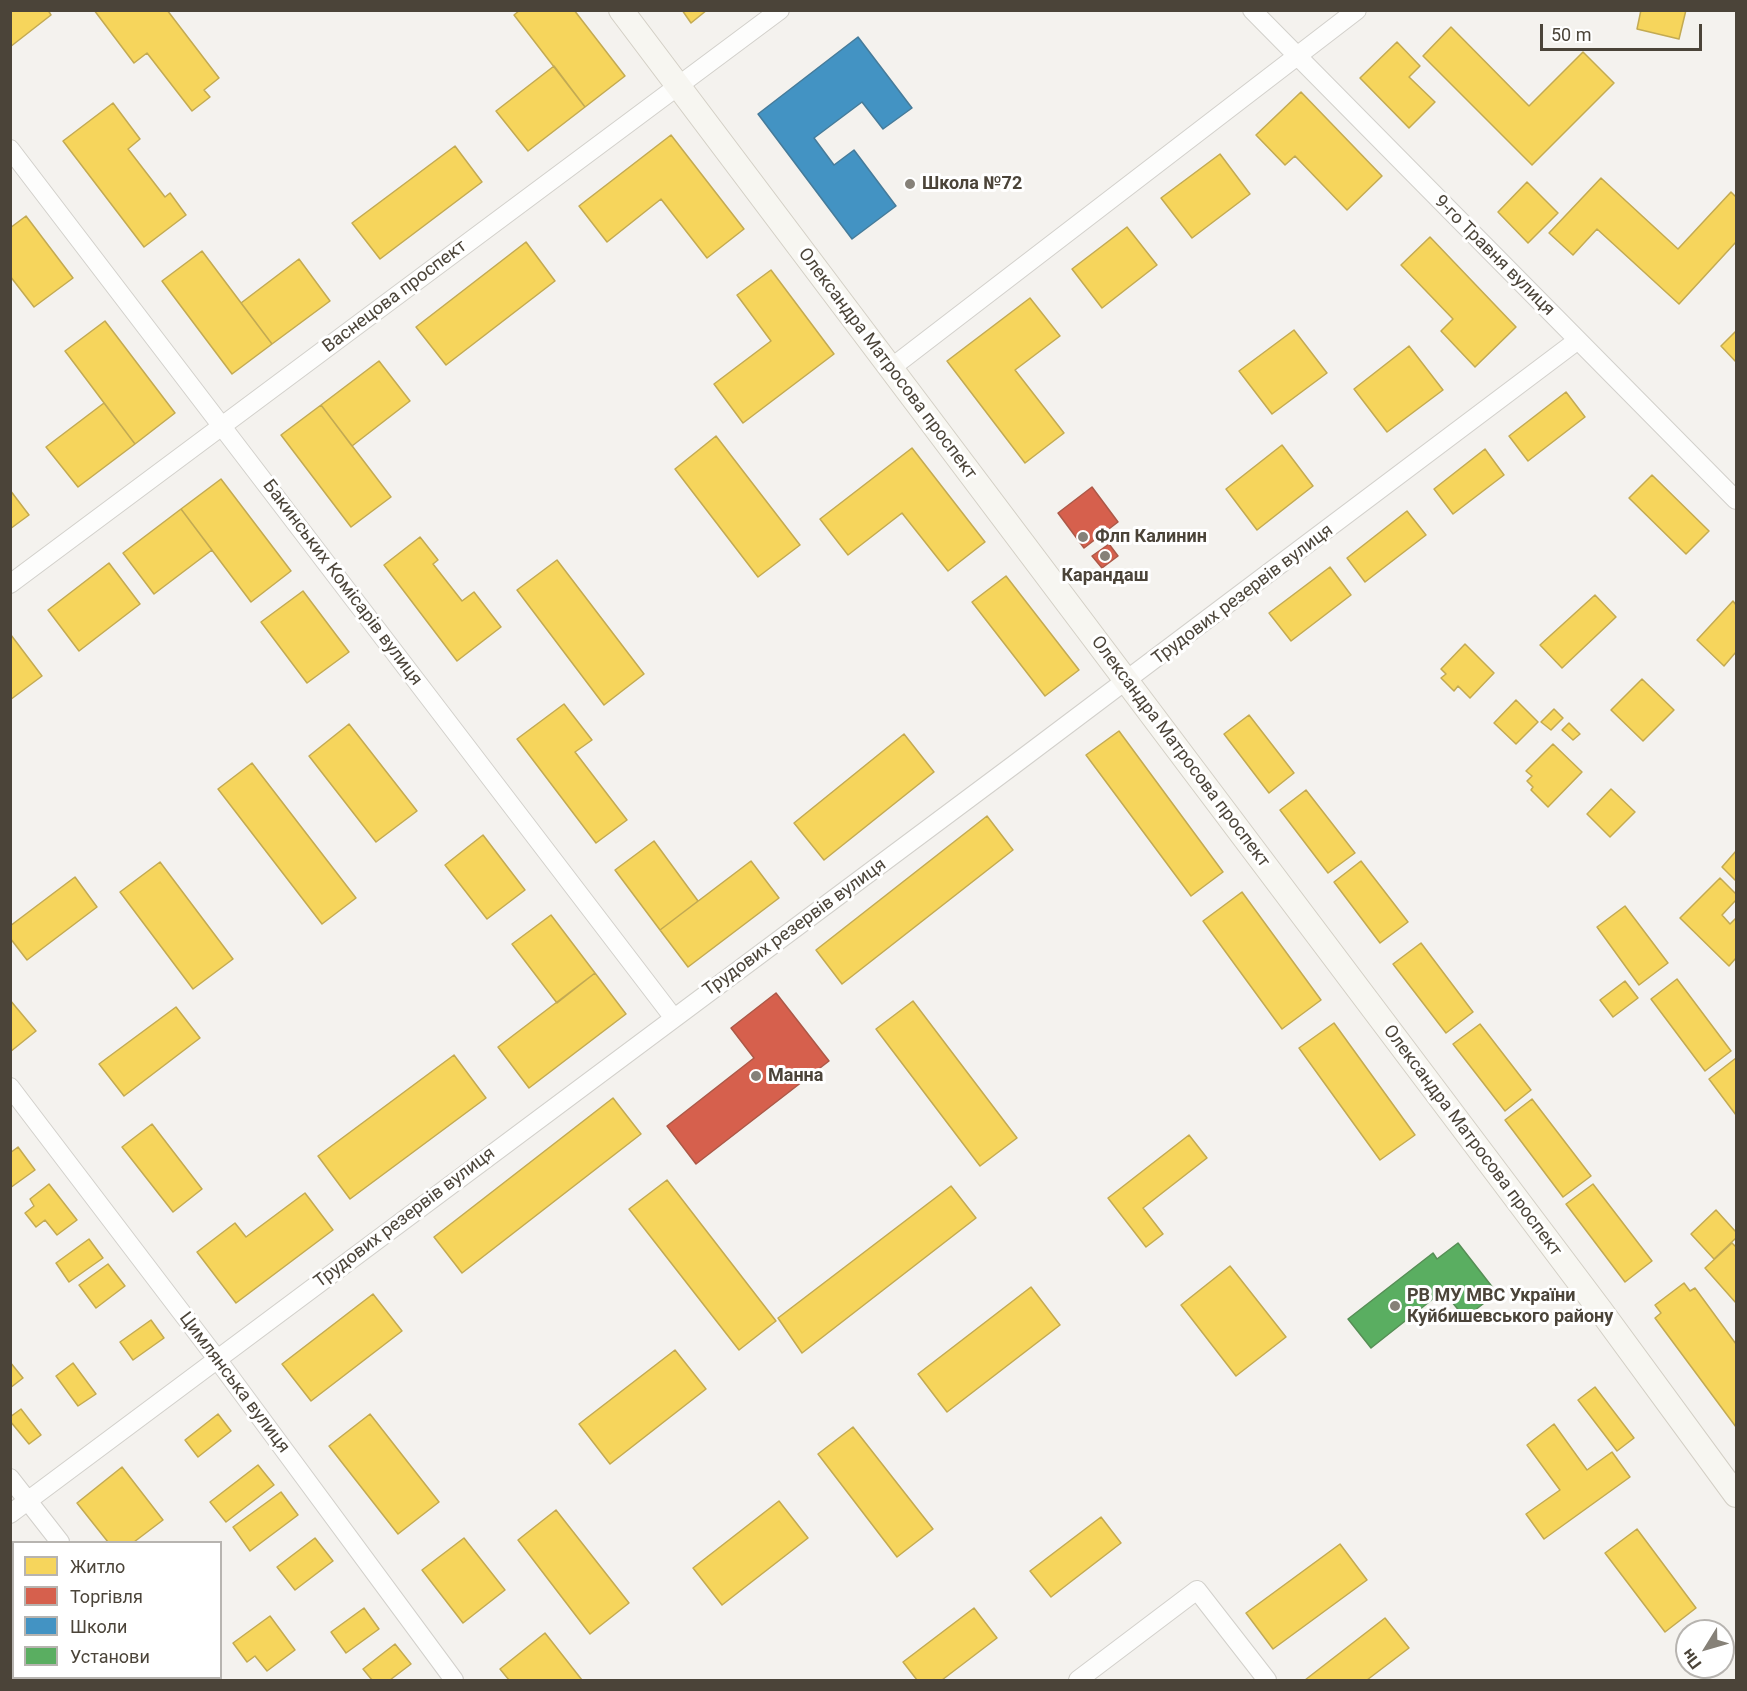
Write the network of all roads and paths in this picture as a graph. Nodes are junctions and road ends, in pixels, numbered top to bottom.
1 (621, 10) edge
2 (780, 10) edge
3 (1252, 10) edge
4 (1357, 10) edge
5 (1297, 58) junction
6 (678, 86) junction
7 (10, 149) edge
8 (1578, 340) junction
9 (891, 368) junction
10 (222, 426) junction
11 (1737, 500) edge
12 (10, 584) edge
13 (1127, 682) junction
14 (673, 1017) junction
15 (10, 1087) edge
16 (217, 1359) junction
17 (10, 1478) edge
18 (1737, 1495) edge
19 (28, 1501) junction
20 (10, 1514) edge
21 (59, 1541) edge
22 (454, 1680) edge
23 (1078, 1680) edge
24 (1267, 1680) edge

1 - 6 main road, Олександра Матросова проспект
2 - 6 street, Васнецова проспект
3 - 5 street, 9-го Травня вулиця
4 - 5 street
5 - 8 street, 9-го Травня вулиця
5 - 9 street
6 - 9 main road, Олександра Матросова проспект
6 - 10 street, Васнецова проспект
7 - 10 street, Бакинських Комісарів вулиця
8 - 11 street, 9-го Травня вулиця
8 - 13 street, Трудових резервів вулиця
9 - 13 main road, Олександра Матросова проспект
10 - 12 street, Васнецова проспект
10 - 14 street, Бакинських Комісарів вулиця
13 - 14 street, Трудових резервів вулиця
13 - 18 main road, Олександра Матросова проспект
14 - 16 street, Трудових резервів вулиця
15 - 16 street, Цимлянська вулиця
16 - 19 street, Трудових резервів вулиця
16 - 22 street, Цимлянська вулиця
17 - 19 street
19 - 20 street, Трудових резервів вулиця
19 - 21 street
23 - 24 street

